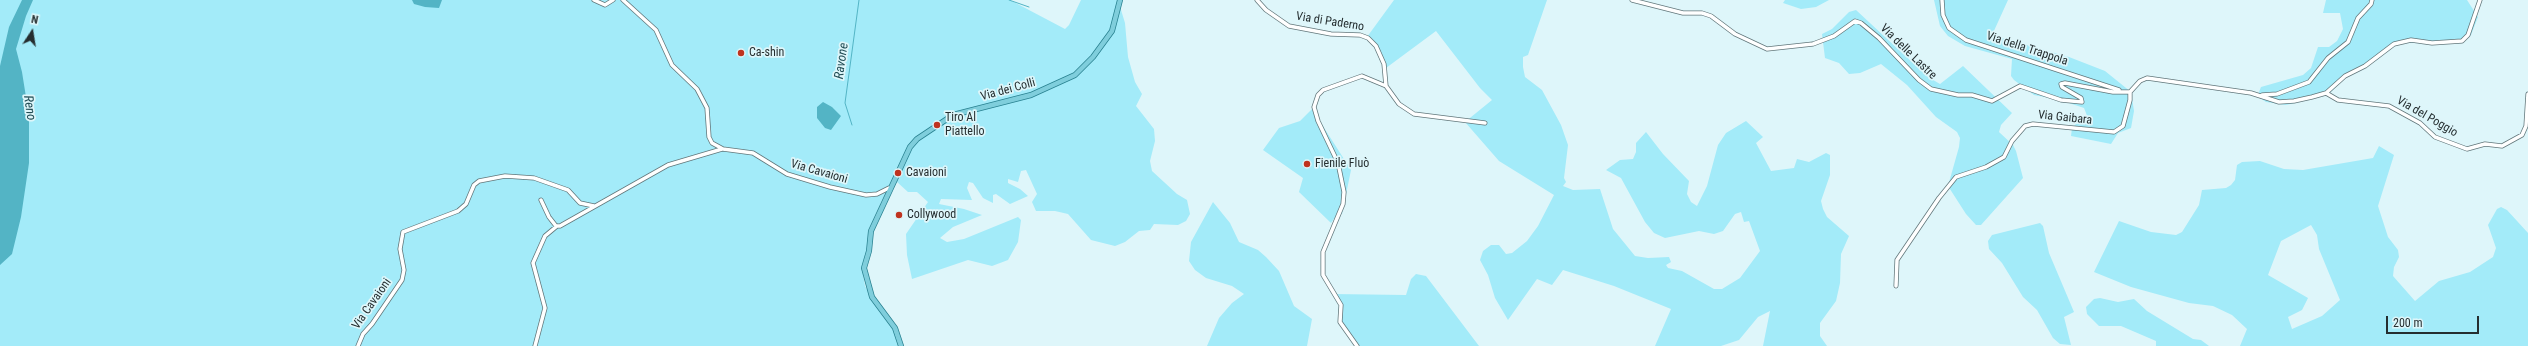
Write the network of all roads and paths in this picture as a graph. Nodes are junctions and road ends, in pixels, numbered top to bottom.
1 (594, 0) edge
2 (613, 0) edge
3 (623, 0) edge
4 (1120, 0) edge
5 (1257, 0) edge
6 (1632, 0) edge
7 (1942, 0) edge
8 (2372, 0) edge
9 (2480, 0) edge
10 (1386, 86) junction
11 (2130, 92) junction
12 (2326, 93) junction
13 (2528, 94) edge
14 (2260, 96) junction
15 (1485, 123) dead end
16 (723, 148) junction
17 (889, 188) junction
18 (540, 200) dead end
19 (594, 206) junction
20 (558, 226) junction
21 (1896, 286) dead end
22 (358, 346) edge
23 (535, 346) edge
24 (901, 346) edge
25 (1357, 346) edge

1 - 2 street
3 - 16 street
4 - 17 main road, Via dei Colli
5 - 10 street, Via di Paderno
6 - 11 street, Via delle Lastre
7 - 11 street, Via della Trappola
8 - 14 street
9 - 12 street
10 - 15 street
10 - 25 street
11 - 14 street
11 - 21 street, Via Gaibara
12 - 13 street, Via del Poggio
12 - 14 street
16 - 17 street, Via Cavaioni
16 - 19 street, Via Cavaioni
17 - 24 main road, Via dei Colli
18 - 20 street
19 - 20 street, Via Cavaioni
19 - 22 street, Via Cavaioni
20 - 23 street, Via Cavaioni

